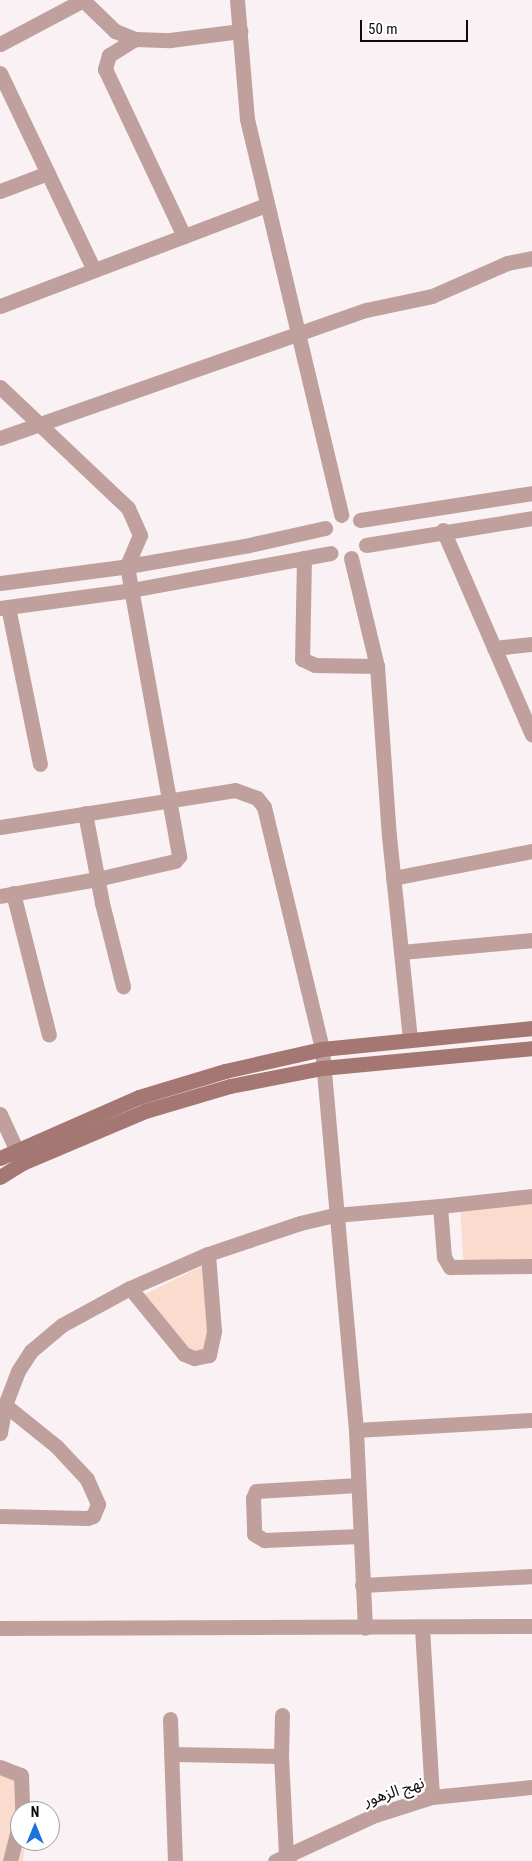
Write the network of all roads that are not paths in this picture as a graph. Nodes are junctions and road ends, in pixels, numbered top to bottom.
1 (82, 0) edge
2 (237, 0) edge
3 (240, 31) junction
4 (134, 39) junction
5 (0, 44) edge
6 (0, 73) edge
7 (48, 173) junction
8 (0, 191) edge
9 (266, 205) junction
10 (184, 236) junction
11 (532, 258) edge
12 (94, 270) junction
13 (0, 306) edge
14 (297, 334) junction
15 (0, 387) edge
16 (38, 424) junction
17 (0, 438) edge
18 (532, 493) edge
19 (341, 515) junction
20 (532, 518) edge
21 (360, 520) junction
22 (325, 528) junction
23 (443, 530) junction
24 (366, 545) junction
25 (331, 553) junction
26 (304, 558) junction
27 (351, 558) junction
28 (127, 566) junction
29 (0, 583) edge
30 (132, 590) junction
31 (4, 607) edge
32 (532, 644) edge
33 (494, 648) junction
34 (378, 666) junction
35 (532, 735) edge
36 (40, 764) dead end
37 (169, 800) junction
38 (85, 813) junction
39 (0, 827) edge
40 (532, 851) edge
41 (393, 878) junction
42 (97, 880) junction
43 (7, 895) edge
44 (532, 940) edge
45 (401, 952) junction
46 (123, 986) dead end
47 (532, 1028) edge
48 (49, 1035) dead end
49 (410, 1038) junction
50 (532, 1048) edge
51 (322, 1049) junction
52 (322, 1068) junction
53 (0, 1114) edge
54 (17, 1148) junction
55 (0, 1158) edge
56 (22, 1163) junction
57 (0, 1177) edge
58 (532, 1196) edge
59 (440, 1206) junction
60 (335, 1215) junction
61 (208, 1254) junction
62 (532, 1266) edge
63 (130, 1288) junction
64 (5, 1405) junction
65 (532, 1420) edge
66 (356, 1430) junction
67 (0, 1434) edge
68 (358, 1486) junction
69 (0, 1516) edge
70 (360, 1536) junction
71 (532, 1576) edge
72 (362, 1585) junction
73 (532, 1626) edge
74 (0, 1628) edge
75 (365, 1628) junction
76 (422, 1628) junction
77 (282, 1715) dead end
78 (170, 1719) dead end
79 (171, 1754) junction
80 (281, 1756) junction
81 (0, 1767) edge
82 (532, 1787) edge
83 (432, 1797) junction
84 (22, 1801) edge
85 (283, 1859) edge
86 (175, 1861) edge

1 - 4 street
1 - 5 street
2 - 3 street
3 - 4 street
3 - 9 street
4 - 10 street
6 - 7 street
7 - 8 street
7 - 12 street
9 - 10 street
9 - 14 street
10 - 12 street
11 - 14 street
12 - 13 street
14 - 16 street
14 - 19 street
15 - 16 street
16 - 17 street
16 - 28 street
18 - 21 street
19 - 21 street
19 - 22 street
20 - 23 street
21 - 24 street
22 - 25 street
22 - 28 street
23 - 24 street
23 - 33 street
24 - 27 street
25 - 26 street
25 - 27 street
26 - 30 street
26 - 34 street
27 - 34 street
28 - 29 street
28 - 30 street
30 - 31 street
30 - 37 street
31 - 36 street
32 - 33 street
33 - 35 street
34 - 41 street
37 - 38 street
37 - 42 street
37 - 51 street
38 - 39 street
38 - 42 street
40 - 41 street
41 - 45 street
42 - 43 street
42 - 46 street
43 - 48 street
44 - 45 street
45 - 49 street
47 - 49 street
49 - 51 street
50 - 52 street
51 - 52 street
51 - 54 street
52 - 56 street
52 - 60 street
53 - 54 street
54 - 55 street
54 - 56 street
56 - 57 street
58 - 59 street
59 - 60 street
59 - 62 street
60 - 61 street
60 - 66 street
61 - 63 street
61 - 63 street
63 - 64 street
64 - 67 street
64 - 69 street
65 - 66 street
66 - 68 street
68 - 70 street
68 - 70 street
70 - 72 street
71 - 72 street
72 - 75 street
73 - 76 street
74 - 75 street
75 - 76 street
76 - 83 street
77 - 80 street
78 - 79 street
79 - 80 street
79 - 86 street
80 - 85 street
81 - 84 street
82 - 83 street, نهج الزهور
83 - 85 street, نهج الزهور

